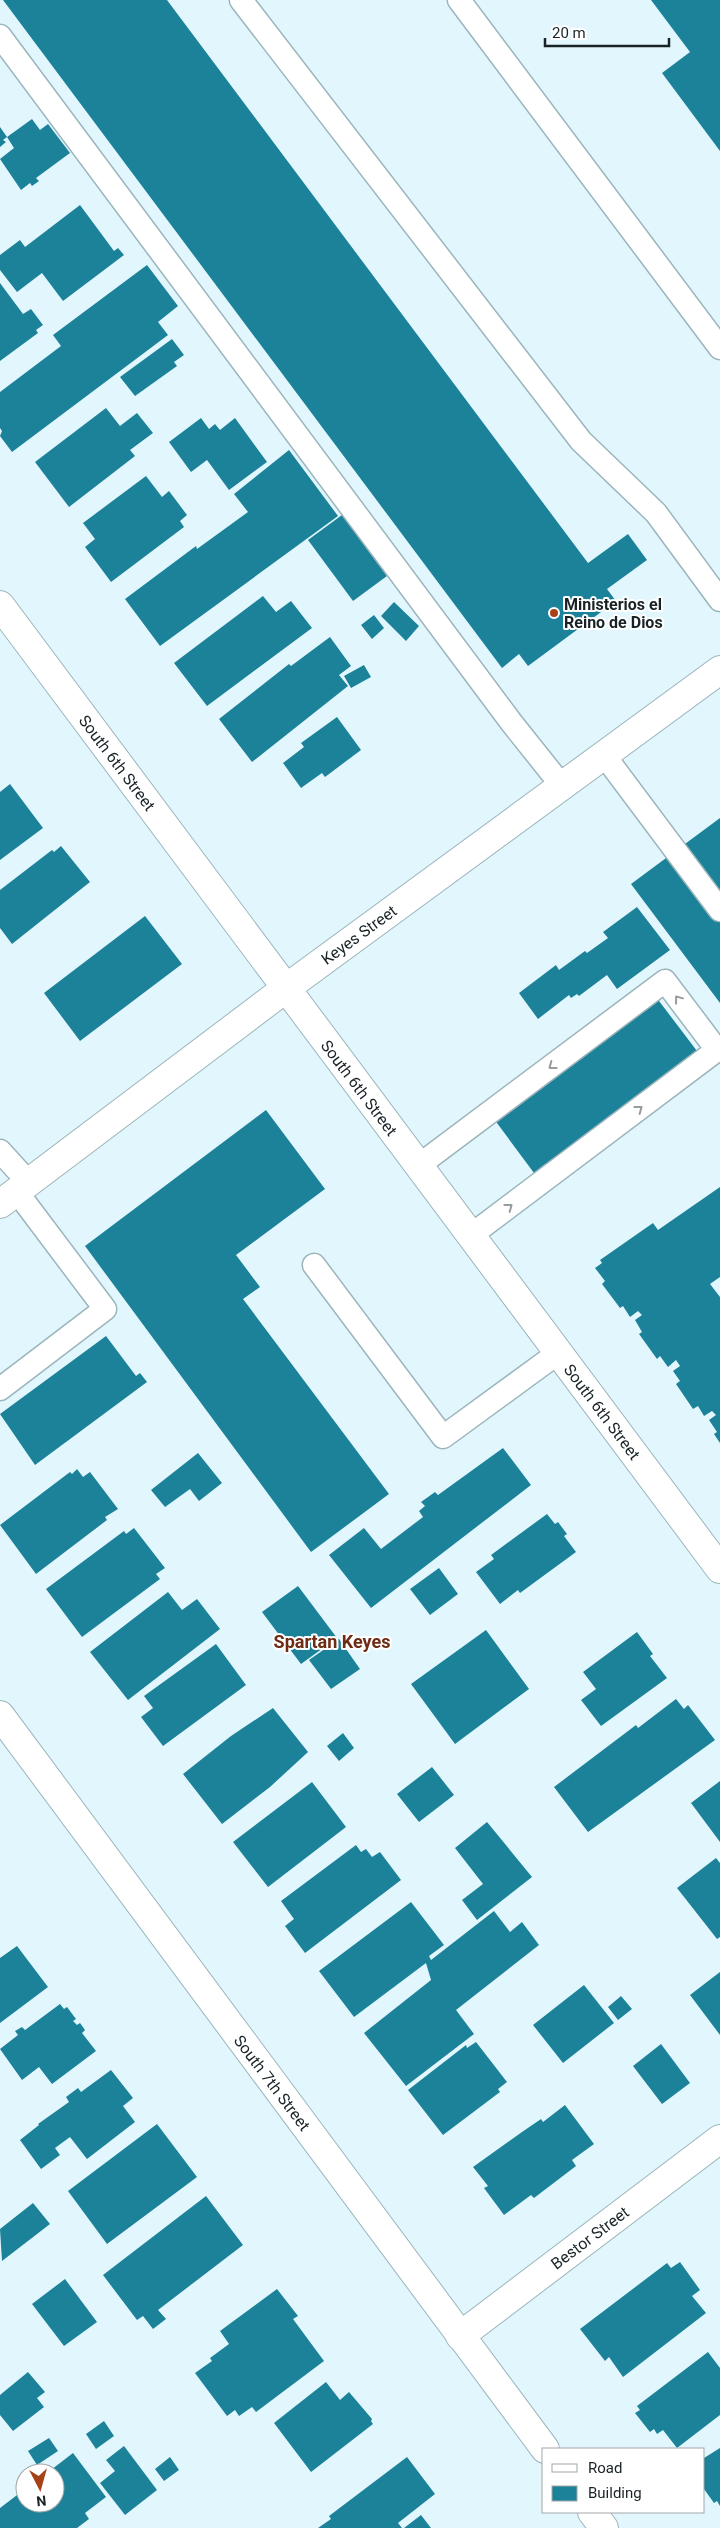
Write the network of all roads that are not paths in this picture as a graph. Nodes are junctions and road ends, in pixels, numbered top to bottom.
1 (241, 0) edge
2 (459, 0) edge
3 (0, 36) edge
4 (720, 348) edge
5 (720, 600) edge
6 (0, 605) edge
7 (720, 670) edge
8 (604, 755) junction
9 (562, 786) junction
10 (720, 910) edge
11 (285, 989) junction
12 (0, 1151) edge
13 (418, 1166) junction
14 (15, 1193) edge
15 (470, 1236) junction
16 (314, 1265) dead end
17 (558, 1353) junction
18 (0, 1389) edge
19 (720, 1569) edge
20 (0, 1715) edge
21 (720, 2139) edge
22 (460, 2336) junction
23 (544, 2448) edge
24 (593, 2513) edge
25 (604, 2528) edge

1 - 5 lane
2 - 4 lane
3 - 9 lane
6 - 11 street, South 6th Street
7 - 8 street, Keyes Street
8 - 9 street, Keyes Street
8 - 10 lane
9 - 11 street, Keyes Street
11 - 13 street, South 6th Street
11 - 14 street, Keyes Street
12 - 14 lane
13 - 15 street, South 6th Street
15 -> 13 lane
14 - 18 lane
15 - 17 street, South 6th Street
16 - 17 lane
17 - 19 street, South 6th Street
20 - 22 street, South 7th Street
21 - 22 street, Bestor Street
22 - 23 street, South 7th Street
24 - 25 street

